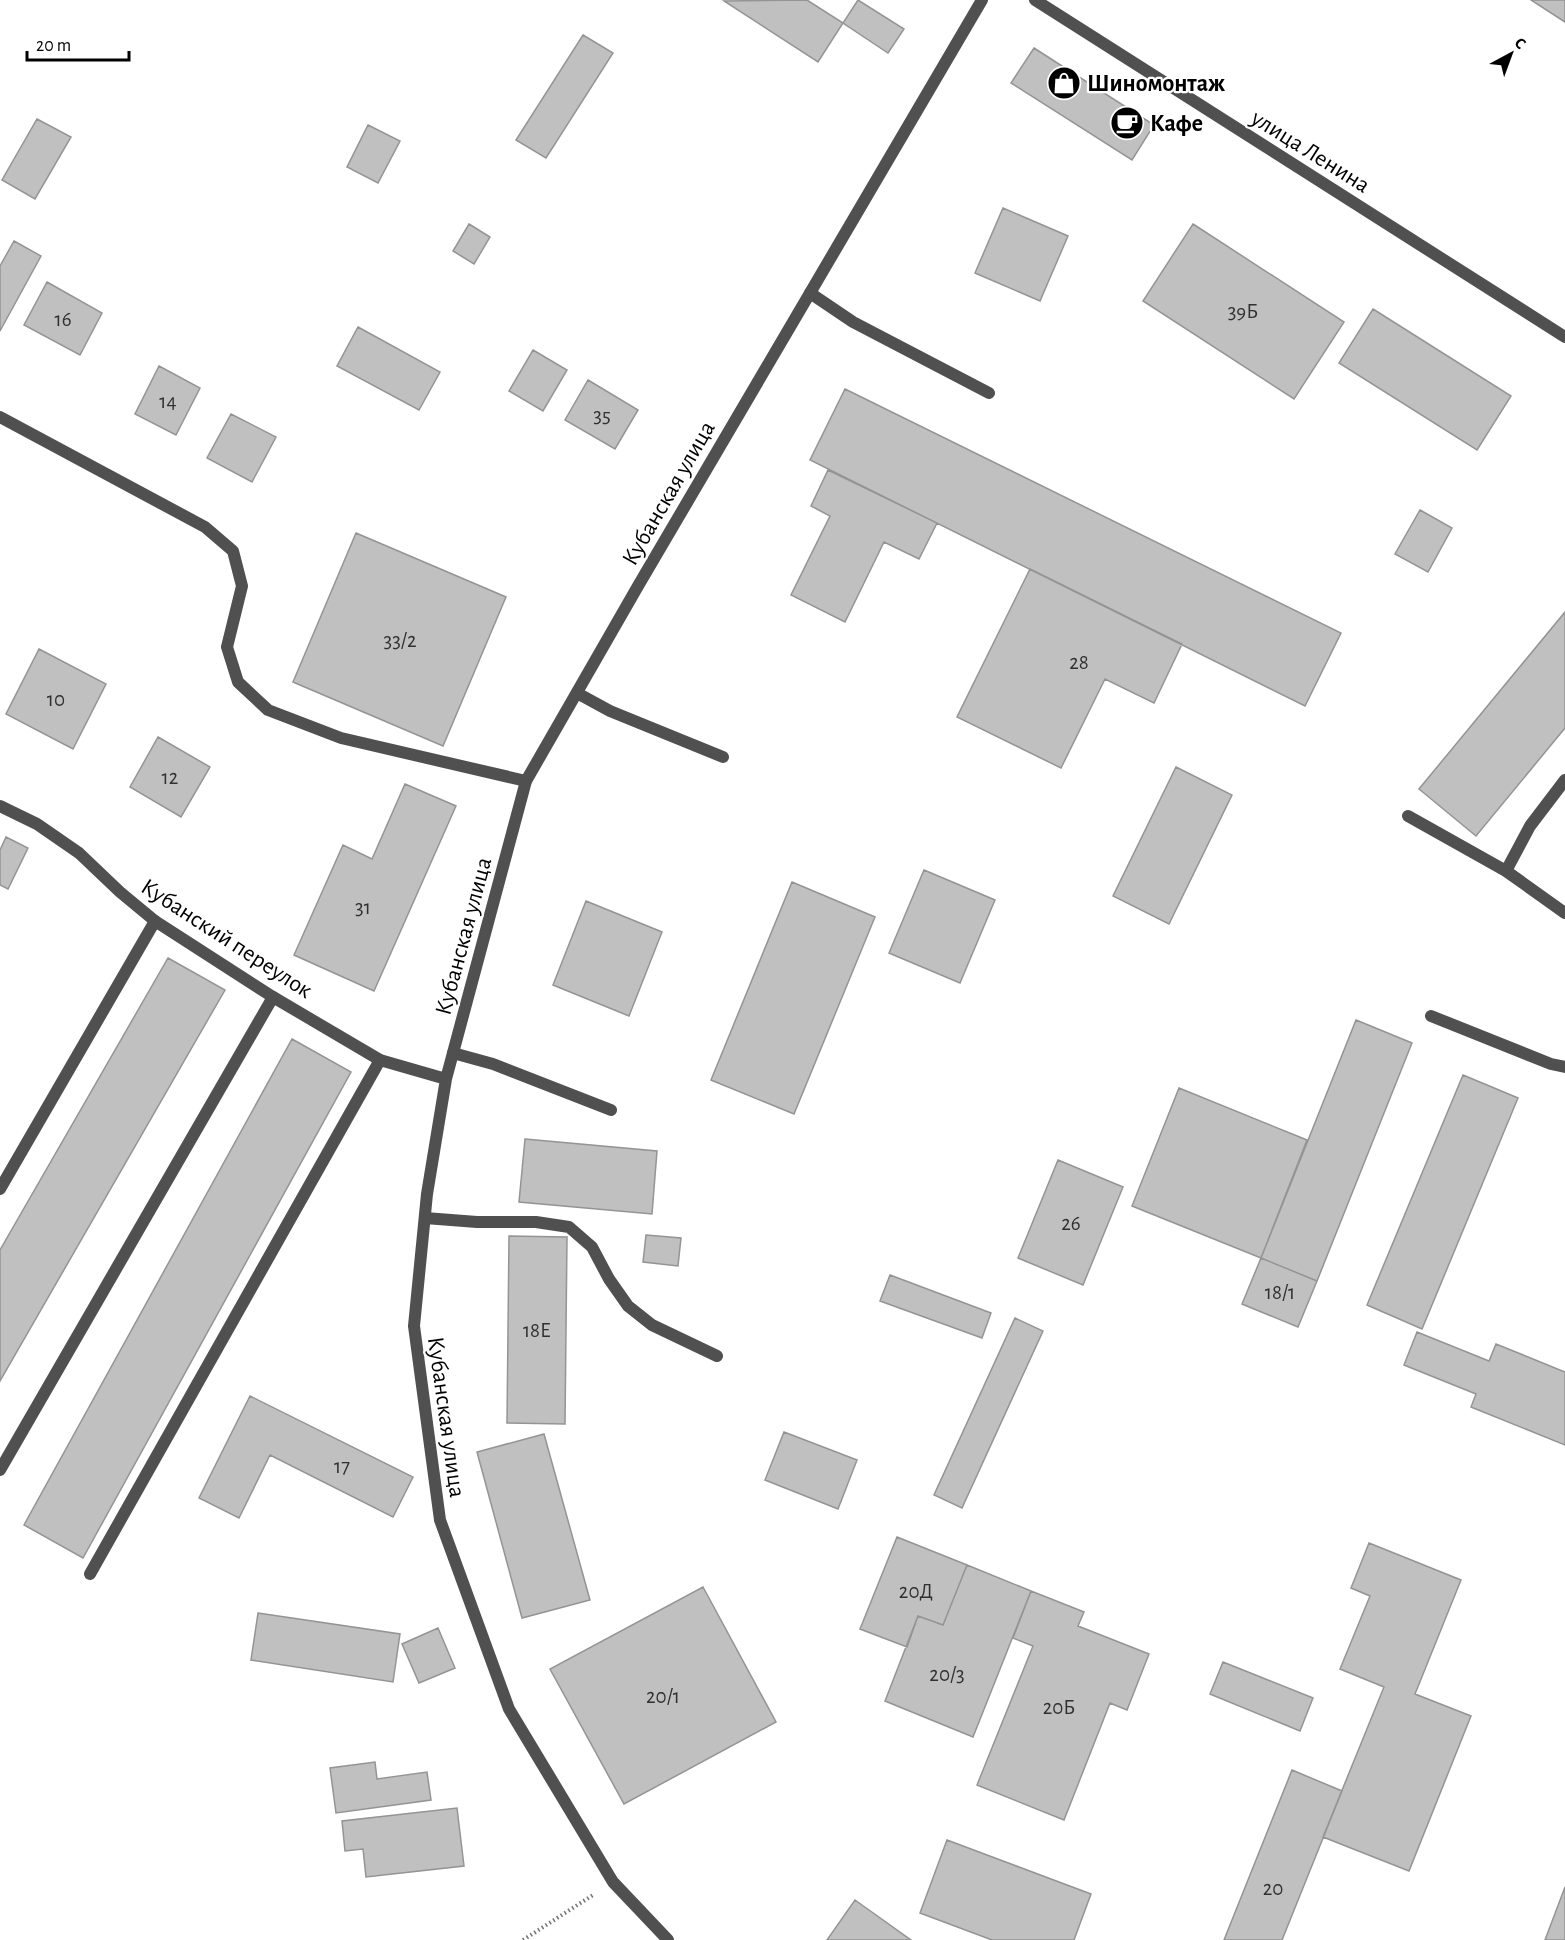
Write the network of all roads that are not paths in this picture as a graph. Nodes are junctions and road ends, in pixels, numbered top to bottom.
1 (982, 0) edge
2 (1035, 0) edge
3 (810, 293) junction
4 (1565, 337) edge
5 (989, 393) dead end
6 (0, 417) edge
7 (577, 693) junction
8 (723, 757) dead end
9 (1565, 780) edge
10 (526, 781) junction
11 (0, 806) edge
12 (1408, 816) dead end
13 (1506, 871) junction
14 (1565, 913) edge
15 (155, 921) junction
16 (273, 997) junction
17 (1431, 1016) dead end
18 (453, 1053) junction
19 (380, 1060) junction
20 (1565, 1067) edge
21 (446, 1079) junction
22 (611, 1110) dead end
23 (0, 1189) edge
24 (425, 1218) junction
25 (717, 1356) dead end
26 (0, 1470) edge
27 (90, 1574) dead end
28 (668, 1940) edge

1 - 3 street, Кубанская улица
2 - 4 street, улица Ленина
3 - 5 street
3 - 7 street, Кубанская улица
6 - 10 street
7 - 8 street
7 - 10 street, Кубанская улица
9 - 13 street
10 - 18 street, Кубанская улица
11 - 15 street, Кубанский переулок
12 - 13 street
13 - 14 street
15 - 16 street, Кубанский переулок
15 - 23 street
16 - 19 street, Кубанский переулок
16 - 26 street
17 - 20 street
18 - 21 street, Кубанская улица
18 - 22 street
19 - 21 street, Кубанский переулок
19 - 27 street
21 - 24 street, Кубанская улица
24 - 25 street
24 - 28 street, Кубанская улица

